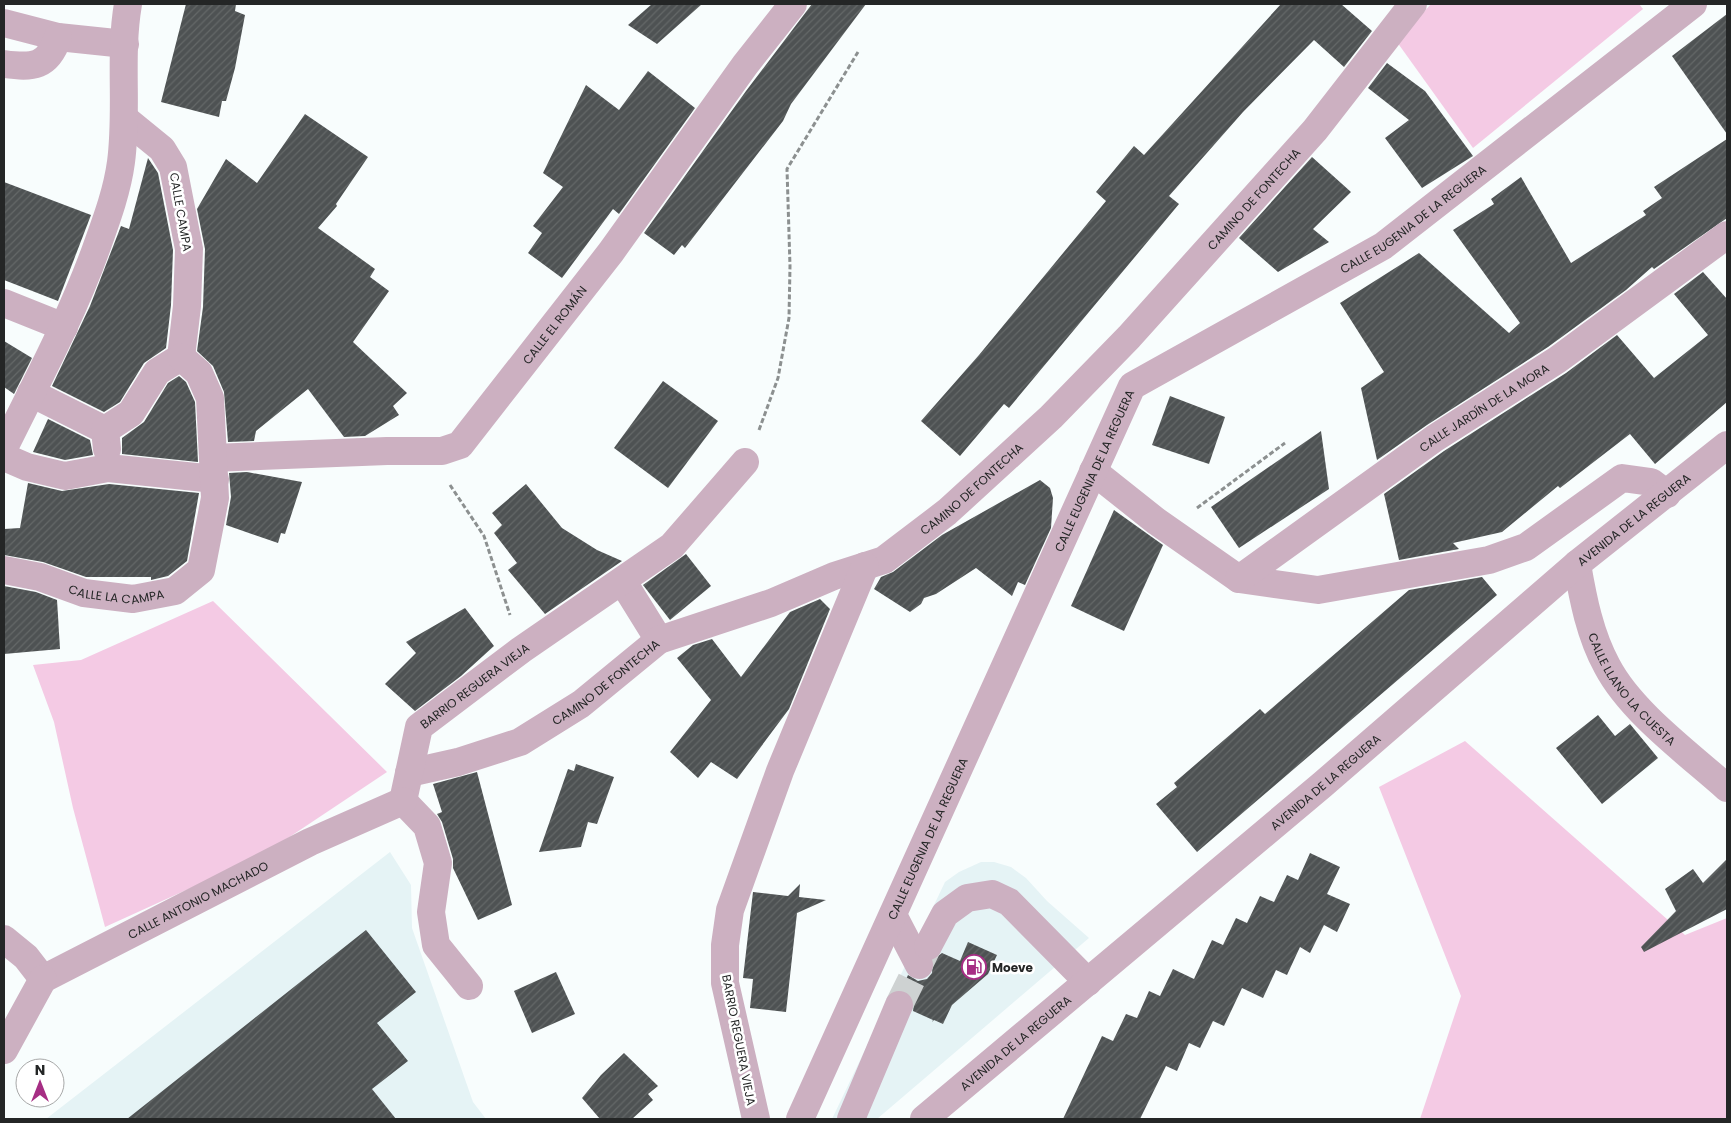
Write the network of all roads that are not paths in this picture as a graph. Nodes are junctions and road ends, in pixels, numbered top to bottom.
1 (128, 4) edge
2 (793, 4) edge
3 (1693, 4) edge
4 (1408, 10) edge
5 (4, 23) edge
6 (58, 37) junction
7 (125, 44) junction
8 (4, 64) edge
9 (124, 118) junction
10 (1727, 235) edge
11 (4, 303) edge
12 (64, 327) junction
13 (181, 357) junction
14 (1103, 364) junction
15 (1132, 386) junction
16 (31, 393) junction
17 (105, 430) junction
18 (1727, 445) edge
19 (4, 448) edge
20 (4, 457) edge
21 (745, 462) road end
22 (108, 468) junction
23 (214, 469) junction
24 (1093, 471) junction
25 (1667, 494) junction
26 (1577, 564) junction
27 (865, 566) junction
28 (4, 570) edge
29 (1239, 579) junction
30 (623, 582) junction
31 (659, 640) junction
32 (409, 773) junction
33 (1727, 788) edge
34 (403, 801) junction
35 (893, 915) junction
36 (4, 939) edge
37 (43, 978) junction
38 (1088, 982) junction
39 (469, 986) dead end
40 (899, 1005) tunnel mouth
41 (4, 1050) edge
42 (756, 1119) edge
43 (800, 1119) edge
44 (851, 1119) edge
45 (924, 1119) edge

1 - 7 street
2 - 23 street, CALLE EL ROMÁN
3 - 15 street, CALLE EUGENIA DE LA REGUERA
4 - 14 street, CAMINO DE FONTECHA
5 - 6 street
6 - 7 street
6 - 8 street
7 - 9 street
9 - 12 street
9 - 13 street, CALLE CAMPA
10 - 29 street, CALLE JARDÍN DE LA MORA
11 - 12 street
12 - 16 street
13 - 17 street
13 - 23 street
14 - 15 street
14 - 27 street, CAMINO DE FONTECHA
15 - 24 street, CALLE EUGENIA DE LA REGUERA
16 - 17 street
16 - 19 street
17 - 22 street
18 - 25 street, AVENIDA DE LA REGUERA
20 - 22 street
21 - 30 street, BARRIO REGUERA VIEJA
22 - 23 street
23 - 28 street, CALLE LA CAMPA
24 - 29 street
24 - 35 street, CALLE EUGENIA DE LA REGUERA
25 - 26 street, AVENIDA DE LA REGUERA
25 - 29 street
26 - 33 street, CALLE LLANO LA CUESTA
26 - 38 street, AVENIDA DE LA REGUERA
27 - 31 street, CAMINO DE FONTECHA
27 - 42 street, BARRIO REGUERA VIEJA
30 - 31 street
30 - 32 street, BARRIO REGUERA VIEJA
31 - 32 street, CAMINO DE FONTECHA
32 - 34 street, BARRIO REGUERA VIEJA
34 - 37 street, CALLE ANTONIO MACHADO
34 - 39 street
35 - 38 street
35 - 43 street, CALLE EUGENIA DE LA REGUERA
36 - 37 street
37 - 41 street
38 - 45 street, AVENIDA DE LA REGUERA
40 - 44 street

